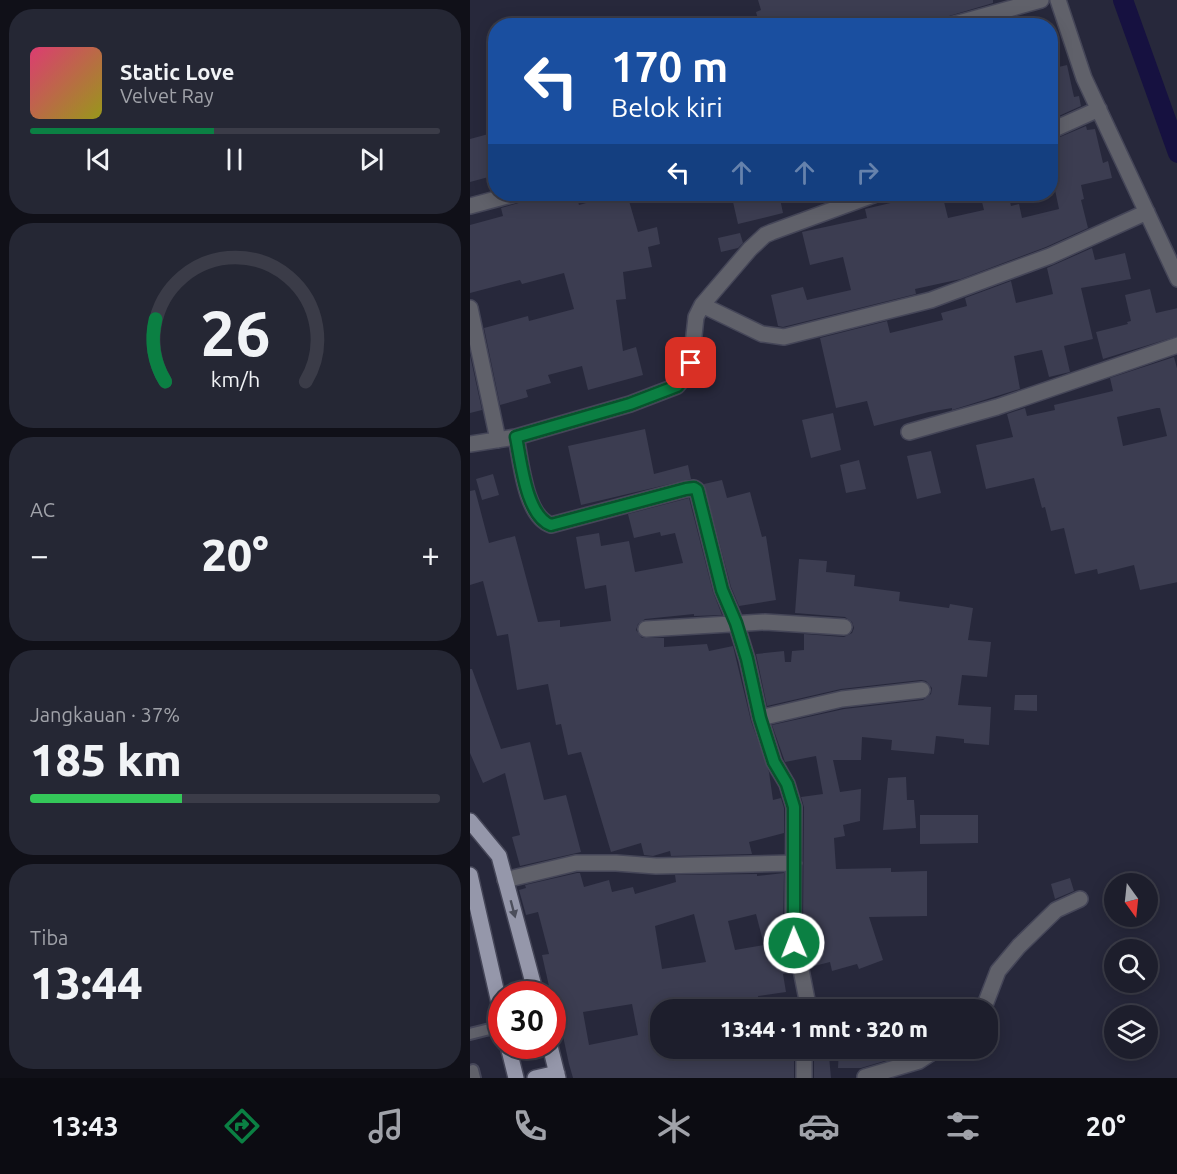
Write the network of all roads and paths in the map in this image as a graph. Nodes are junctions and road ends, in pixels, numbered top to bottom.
1 (1041, 0) edge
2 (1058, 0) edge
3 (977, 18) edge
4 (1099, 109) junction
5 (1058, 127) edge
6 (489, 201) edge
7 (857, 201) edge
8 (470, 206) edge
9 (1147, 212) junction
10 (1178, 279) edge
11 (702, 305) junction
12 (470, 308) edge
13 (1178, 345) edge
14 (909, 432) dead end
15 (516, 437) junction
16 (498, 440) junction
17 (470, 444) edge
18 (736, 623) junction
19 (844, 627) dead end
20 (646, 629) dead end
21 (922, 690) dead end
22 (760, 718) junction
23 (470, 821) edge
24 (794, 863) junction
25 (470, 875) edge
26 (505, 880) junction
27 (1080, 899) dead end
28 (494, 981) edge
29 (532, 981) edge
30 (807, 999) edge
31 (987, 999) edge
32 (488, 1030) edge
33 (470, 1034) edge
34 (511, 1059) edge
35 (553, 1059) edge
36 (804, 1059) edge
37 (922, 1059) edge
38 (558, 1076) edge
39 (516, 1078) edge
40 (535, 1078) edge
41 (804, 1078) edge
42 (864, 1078) edge

1 - 3 street
2 - 4 street
4 - 5 street
4 - 9 street
6 - 8 street
7 - 11 street
9 - 10 street
9 - 11 street
11 - 15 street
12 - 16 street
13 - 14 street
15 - 16 street
15 - 18 street
16 - 17 street
18 - 19 street
18 - 20 street
18 - 22 street
21 - 22 street
22 - 24 street
23 - 26 main road
24 - 26 street
24 - 30 street
25 - 28 main road
26 -> 29 main road
27 - 31 street
32 - 33 lane
34 - 39 main road
35 - 38 main road
36 - 41 street
37 - 42 street
38 - 40 main road

